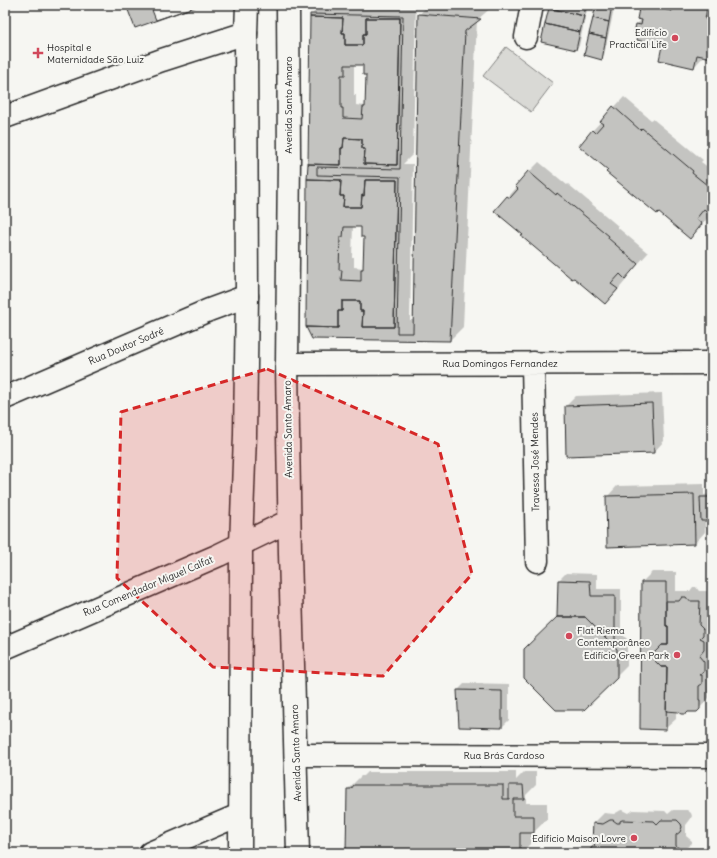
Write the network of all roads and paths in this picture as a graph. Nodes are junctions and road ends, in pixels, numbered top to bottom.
1 (247, 5) edge
2 (288, 5) edge
3 (532, 5) edge
4 (246, 33) junction
5 (526, 37) dead end
6 (5, 117) edge
7 (247, 296) junction
8 (533, 363) junction
9 (712, 363) edge
10 (288, 364) junction
11 (5, 398) edge
12 (289, 521) junction
13 (241, 545) junction
14 (537, 560) dead end
15 (5, 648) edge
16 (296, 755) junction
17 (712, 756) edge
18 (240, 815) junction
19 (150, 853) edge
20 (240, 853) edge
21 (298, 853) edge

1 - 4 street
2 - 10 street, Avenida Santo Amaro
3 - 5 street
4 - 6 street
4 - 7 street
7 - 11 street, Rua Doutor Sodré
7 - 13 street
8 - 9 street, Rua Domingos Fernandez
8 - 10 street, Rua Domingos Fernandez
8 - 14 street, Travessa José Mendes
10 - 12 street, Avenida Santo Amaro
12 - 13 street, Rua Comendador Miguel Calfat
12 - 16 street, Avenida Santo Amaro
13 - 15 street, Rua Comendador Miguel Calfat
13 - 18 street
16 - 17 street, Rua Brás Cardoso
16 - 21 street, Avenida Santo Amaro
18 - 19 street
18 - 20 street

